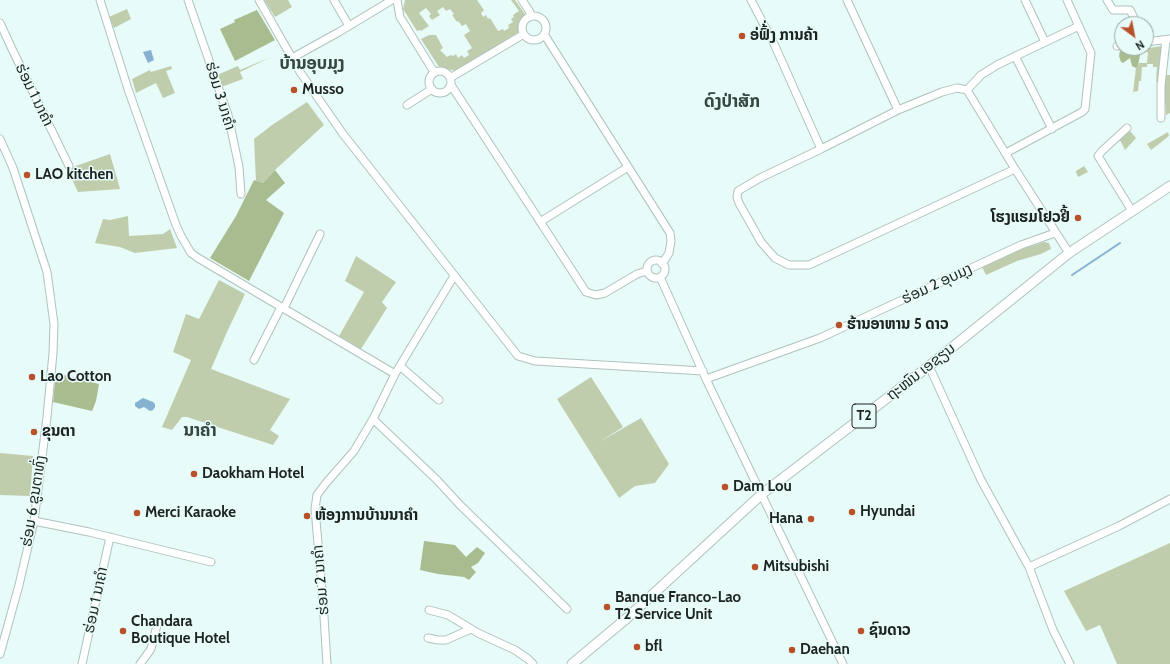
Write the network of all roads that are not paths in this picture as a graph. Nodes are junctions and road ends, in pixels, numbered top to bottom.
1 (100, 0) edge
2 (188, 0) edge
3 (259, 0) edge
4 (334, 0) edge
5 (392, 0) edge
6 (397, 0) edge
7 (522, 0) edge
8 (751, 0) edge
9 (847, 0) edge
10 (1025, 0) edge
11 (1067, 0) edge
12 (1107, 0) edge
13 (1133, 16) edge
14 (530, 17) junction
15 (0, 23) edge
16 (349, 26) junction
17 (1079, 26) junction
18 (524, 34) junction
19 (544, 34) junction
20 (1168, 40) edge
21 (1154, 41) edge
22 (1045, 42) junction
23 (1015, 56) junction
24 (292, 58) junction
25 (434, 72) junction
26 (451, 82) junction
27 (432, 90) junction
28 (967, 90) junction
29 (407, 105) dead end
30 (898, 110) junction
31 (1162, 118) dead end
32 (1052, 128) junction
33 (1127, 128) dead end
34 (0, 139) edge
35 (822, 149) junction
36 (1006, 153) junction
37 (69, 166) dead end
38 (628, 167) junction
39 (1015, 170) junction
40 (1170, 186) edge
41 (241, 194) dead end
42 (1132, 211) junction
43 (540, 222) junction
44 (1055, 233) junction
45 (320, 234) dead end
46 (1069, 253) junction
47 (662, 264) junction
48 (647, 271) junction
49 (454, 276) junction
50 (660, 277) junction
51 (283, 308) junction
52 (254, 360) dead end
53 (400, 366) junction
54 (929, 366) junction
55 (703, 371) junction
56 (395, 374) junction
57 (706, 379) junction
58 (439, 400) dead end
59 (373, 419) junction
60 (762, 494) junction
61 (1170, 499) edge
62 (34, 521) junction
63 (110, 537) junction
64 (211, 562) dead end
65 (1029, 567) junction
66 (567, 609) dead end
67 (429, 610) dead end
68 (158, 622) dead end
69 (471, 629) junction
70 (428, 638) dead end
71 (1, 649) edge
72 (82, 664) edge
73 (140, 664) edge
74 (327, 664) edge
75 (533, 664) edge
76 (572, 664) edge
77 (843, 664) edge
78 (1070, 664) edge

1 - 51 street
2 - 41 street, ຮ່ອມ 3 ນາຄຳ
3 - 24 street
4 - 16 street
5 - 16 street
6 - 25 street
7 - 14 street
8 - 35 street
9 - 30 street
10 - 22 street
11 - 17 street
12 - 13 street
14 - 18 street
14 - 19 street
15 - 37 street, ຮ່ອມ 1 ນາຄຳ
16 - 24 street
17 - 22 street
17 - 32 street
18 - 19 street
18 - 26 street
19 - 38 street
20 - 21 street
20 - 31 street
22 - 23 street
23 - 28 street
23 - 32 street
24 - 49 street
25 - 26 street
25 - 27 street
26 - 27 street
26 - 43 street
27 - 29 street
28 - 30 street
28 - 36 street
30 - 35 street
32 - 36 street
33 - 42 street
34 - 62 street, ຮ່ອມ 6 ຂູນຕາທົ່ງ
35 - 39 street
36 - 39 street
38 - 43 street
38 - 47 street
39 - 44 street
40 - 42 main road, ຖະໜົນ ເອຊຽນ / T2
42 - 46 main road, ຖະໜົນ ເອຊຽນ / T2
43 - 48 street
44 - 46 street
44 - 57 street, ຮ່ອມ 2 ອຸບມຸງ
45 - 51 street
46 - 54 main road, ຖະໜົນ ເອຊຽນ / T2
47 - 48 street
47 - 50 street
48 - 50 street
49 - 53 street, ຮ່ອມ 2 ນາຄຳ
49 - 55 street
50 - 55 street
51 - 52 street
51 - 56 street
53 - 56 street, ຮ່ອມ 2 ນາຄຳ
53 - 58 street
54 - 60 main road, ຖະໜົນ ເອຊຽນ / T2
54 - 65 street
55 - 57 street
56 - 59 street, ຮ່ອມ 2 ນາຄຳ
57 - 60 street
59 - 66 street
59 - 74 street, ຮ່ອມ 2 ນາຄຳ
60 - 76 main road, ຖະໜົນ ເອຊຽນ / T2
60 - 77 street
61 - 65 street
62 - 63 street
62 - 71 street, ຮ່ອມ 6 ຂູນຕາທົ່ງ
63 - 64 street
63 - 72 street, ຮ່ອມ 1 ນາຄຳ
65 - 78 street
67 - 69 street
68 - 73 street
69 - 70 street
69 - 75 street

